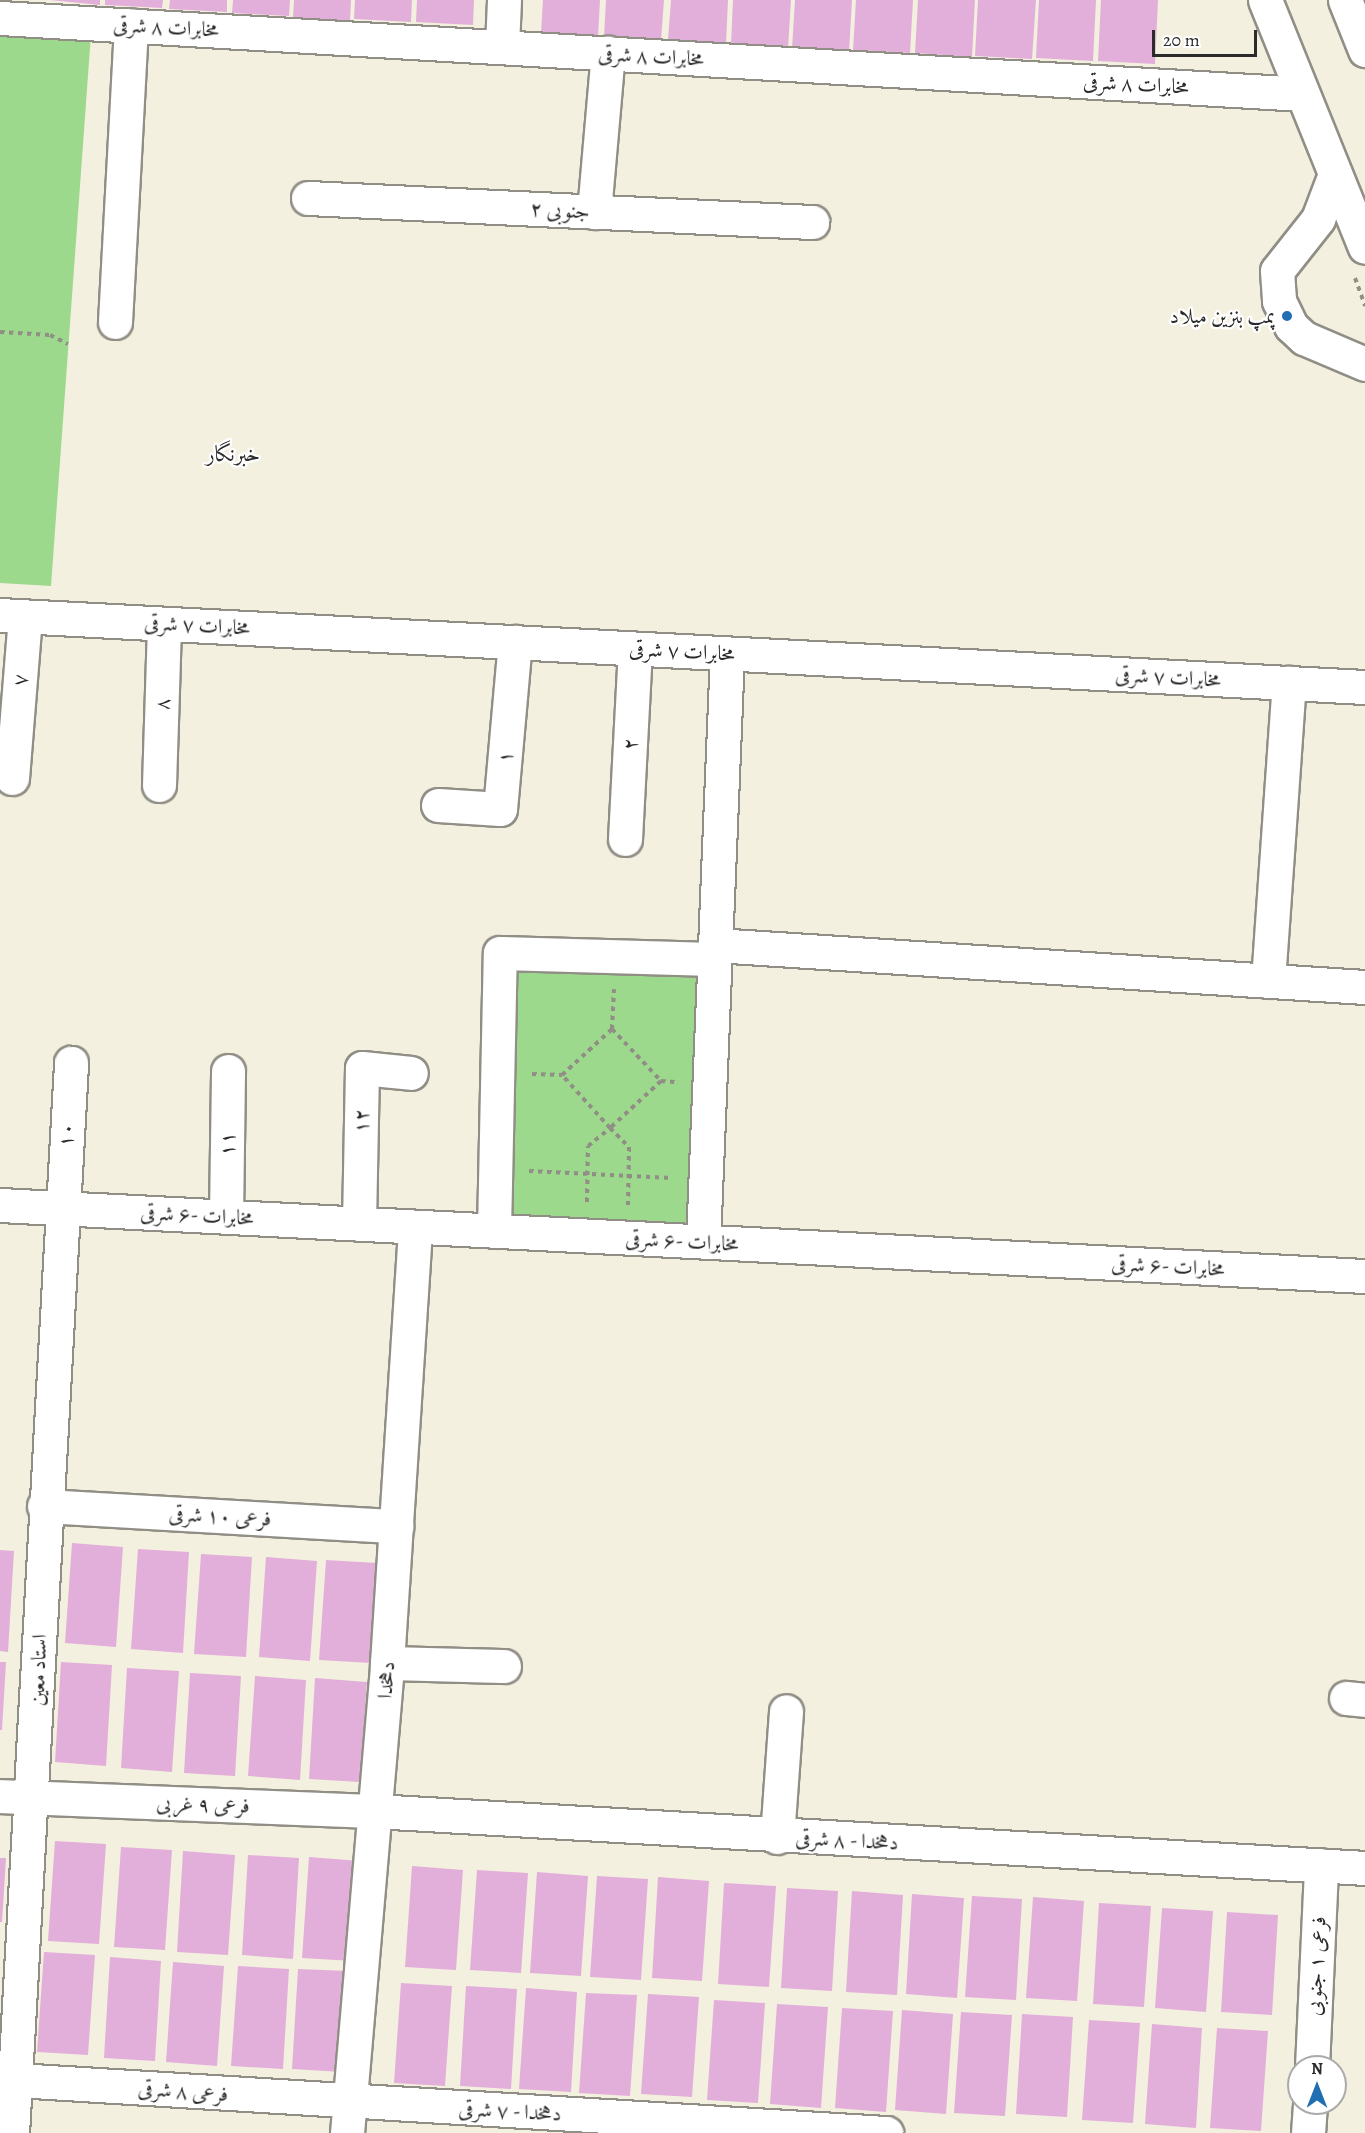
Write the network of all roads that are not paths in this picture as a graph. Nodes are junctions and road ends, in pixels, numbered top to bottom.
1 (2, 0) edge
2 (504, 0) edge
3 (1266, 0) edge
4 (1345, 0) edge
5 (0, 18) edge
6 (131, 25) junction
7 (502, 46) junction
8 (1365, 50) edge
9 (608, 53) junction
10 (1302, 94) junction
11 (1335, 174) junction
12 (308, 198) dead end
13 (594, 212) junction
14 (812, 222) dead end
15 (1365, 247) edge
16 (115, 322) dead end
17 (1365, 364) edge
18 (12, 616) edge
19 (164, 624) junction
20 (514, 642) junction
21 (635, 649) junction
22 (727, 654) junction
23 (1289, 683) junction
24 (1365, 687) edge
25 (12, 778) dead end
26 (159, 785) dead end
27 (438, 805) dead end
28 (625, 839) dead end
29 (715, 952) junction
30 (1268, 981) junction
31 (1365, 987) edge
32 (71, 1063) dead end
33 (228, 1071) dead end
34 (411, 1073) dead end
35 (0, 1205) edge
36 (62, 1208) junction
37 (226, 1217) junction
38 (359, 1224) junction
39 (415, 1227) junction
40 (494, 1231) junction
41 (703, 1241) junction
42 (1365, 1276) edge
43 (44, 1506) junction
44 (396, 1526) junction
45 (387, 1663) junction
46 (504, 1666) dead end
47 (786, 1711) dead end
48 (0, 1796) edge
49 (33, 1797) junction
50 (374, 1812) junction
51 (777, 1837) junction
52 (1321, 1865) junction
53 (1365, 1868) edge
54 (1313, 2055) edge
55 (16, 2080) junction
56 (1309, 2115) edge
57 (349, 2118) edge
58 (12, 2133) edge
59 (886, 2133) edge
60 (1308, 2133) edge

1 - 5 street
2 - 7 street
3 - 10 street
4 - 8 street
5 - 6 street, مخابرات ۸ شرقی
6 - 7 street, مخابرات ۸ شرقی
6 - 16 street
7 - 9 street, مخابرات ۸ شرقی
9 - 10 street, مخابرات ۸ شرقی
9 - 13 street
10 - 11 street
11 - 15 street
11 - 17 street
12 - 13 street, ۲ جنوبی
13 - 14 street, ۲ جنوبی
18 - 19 street, مخابرات ۷ شرقی
18 - 25 street, ۷
19 - 20 street, مخابرات ۷ شرقی
19 - 26 street, ۸
20 - 21 street, مخابرات ۷ شرقی
20 - 27 street, ۱
21 - 22 street, مخابرات ۷ شرقی
21 - 28 street, ۲
22 - 23 street, مخابرات ۷ شرقی
22 - 29 street
23 - 24 street, مخابرات ۷ شرقی
23 - 30 street
29 - 30 street
29 - 40 street
29 - 41 street
30 - 31 street
32 - 36 street, ۱۰
33 - 37 street, ۱۱
34 - 38 street, ۱۲
35 - 36 street, مخابرات -۶ شرقی
36 - 37 street, مخابرات -۶ شرقی
36 - 43 street, استاد معین
37 - 38 street, مخابرات -۶ شرقی
38 - 39 street, مخابرات -۶ شرقی
39 - 40 street, مخابرات -۶ شرقی
39 - 44 street, دهخدا
40 - 41 street, مخابرات -۶ شرقی
41 - 42 street, مخابرات -۶ شرقی
43 - 44 street, فرعی ۱۰ شرقی
43 - 49 street, استاد معین
44 - 45 street, دهخدا
45 - 46 street
45 - 50 street, دهخدا
47 - 51 street
48 - 49 street, فرعی ۹ غربی
49 - 50 street, فرعی ۹ غربی
49 - 55 street, استاد معین
50 - 51 street, دهخدا - ۸ شرقی
50 - 57 street, دهخدا
51 - 52 street, دهخدا - ۸ شرقی
52 - 53 street, دهخدا - ۸ شرقی
52 - 54 street, فرعی ۱ جنوبی
55 - 57 street, فرعی ۸ شرقی
55 - 58 street, استاد معین
56 - 60 street
57 - 59 street, دهخدا - ۷ شرقی

